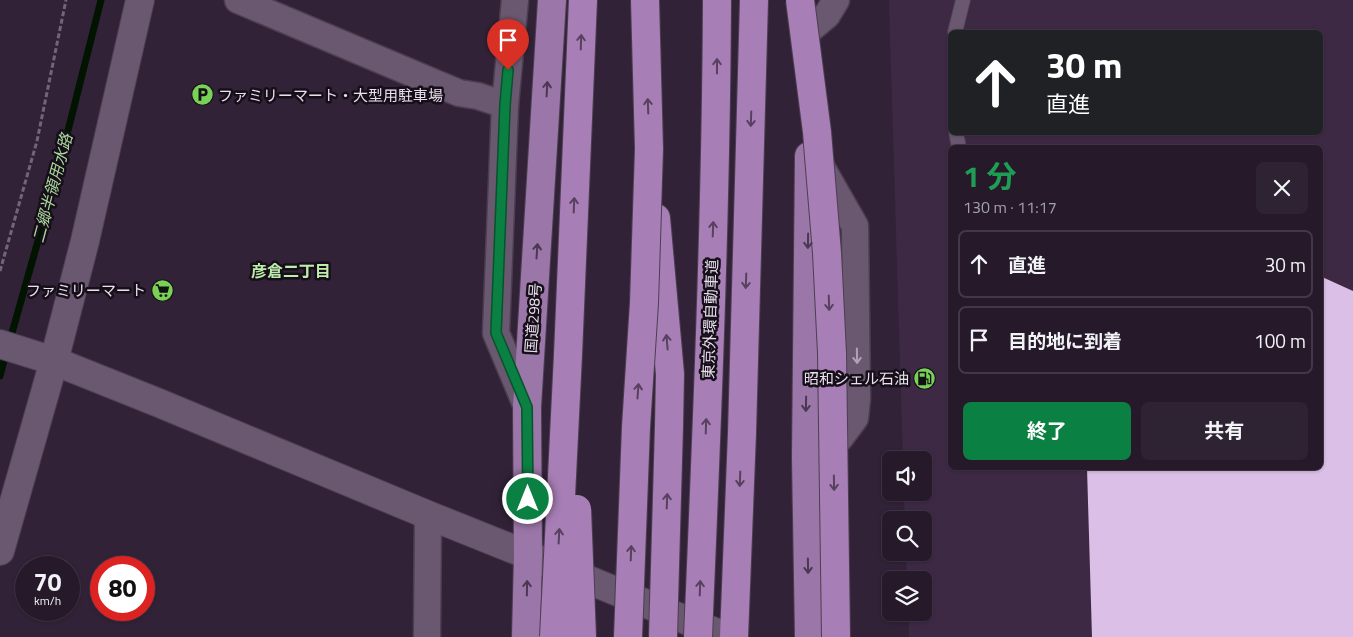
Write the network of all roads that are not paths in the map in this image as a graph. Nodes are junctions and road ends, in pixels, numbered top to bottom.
1 (140, 0) edge
2 (238, 0) edge
3 (515, 0) edge
4 (552, 0) edge
5 (583, 0) edge
6 (646, 0) edge
7 (717, 0) edge
8 (754, 0) edge
9 (800, 0) edge
10 (809, 0) edge
11 (836, 0) edge
12 (963, 0) edge
13 (809, 30) junction
14 (956, 30) edge
15 (505, 105) junction
16 (809, 145) junction
17 (649, 149) junction
18 (0, 344) edge
19 (575, 355) junction
20 (54, 361) junction
21 (527, 407) junction
22 (806, 458) junction
23 (428, 515) junction
24 (0, 551) edge
25 (528, 555) junction
26 (427, 637) edge
27 (526, 637) edge
28 (554, 637) edge
29 (582, 637) edge
30 (628, 637) edge
31 (663, 637) edge
32 (698, 637) edge
33 (727, 637) edge
34 (734, 637) edge
35 (809, 637) edge
36 (836, 637) edge

1 - 20 street
2 - 15 street
3 - 15 street
21 -> 4 highway, 国道298号
19 -> 5 highway
17 -> 6 highway, bridge
32 -> 7 highway, 東京外環自動車道, bridge
8 -> 34 highway
9 -> 36 highway, bridge
10 - 13 highway
11 - 13 street
12 - 14 lane
13 - 16 highway
15 - 21 street
16 -> 22 highway
16 -> 22 street
30 -> 17 highway, bridge
31 -> 17 highway, bridge
18 - 20 street
28 -> 19 highway, bridge
19 - 29 highway, bridge
20 - 23 street
20 - 24 street
21 - 25 highway, 国道298号
22 -> 35 highway
23 - 25 street
23 - 26 street
27 -> 25 highway, 国道298号
25 - 33 street

